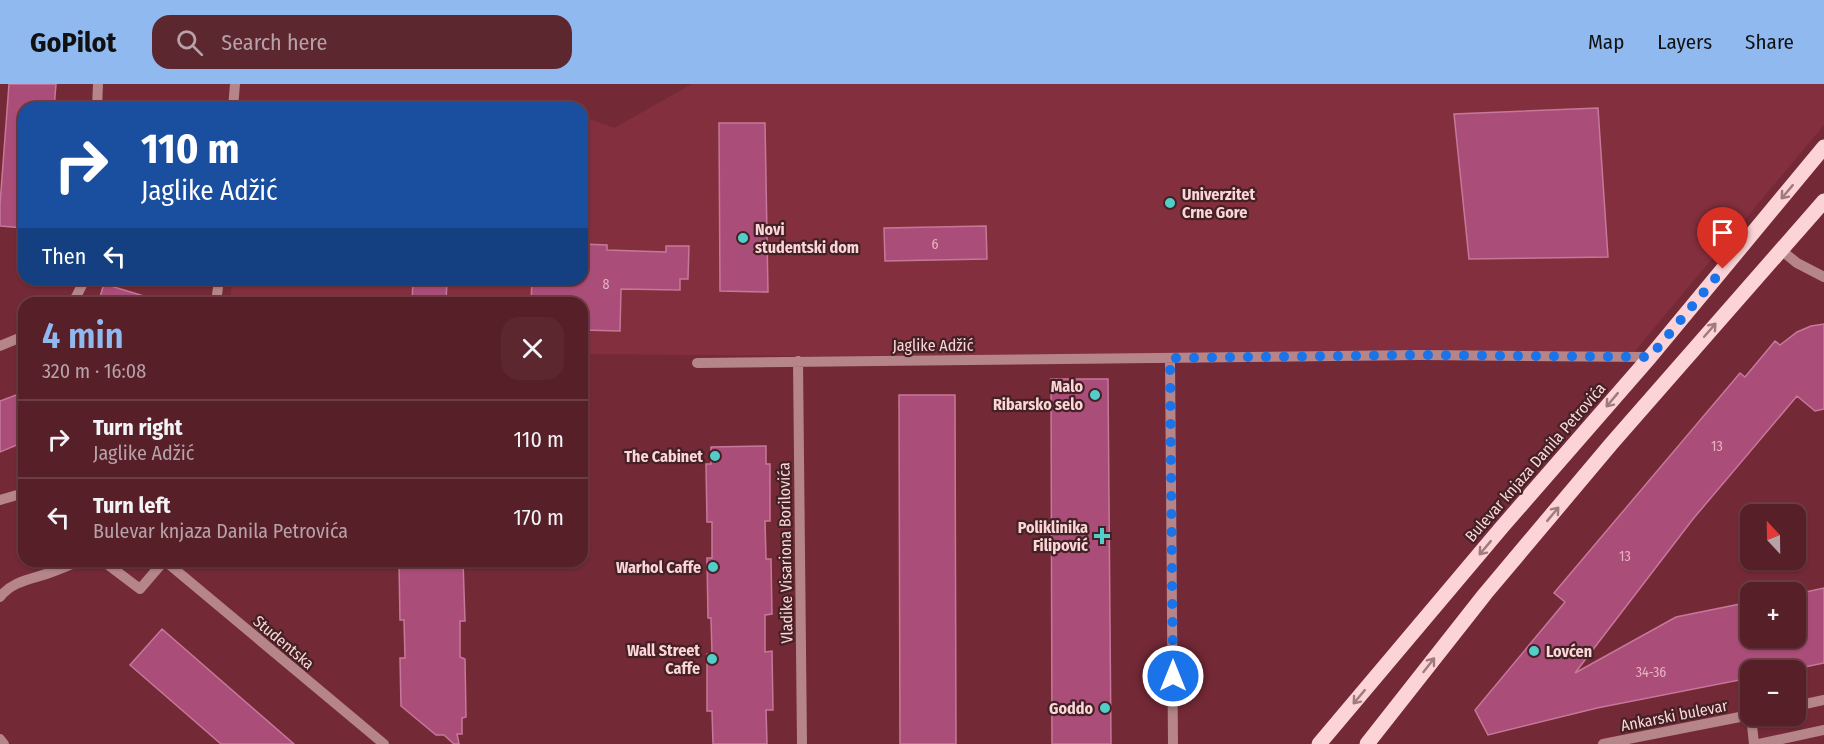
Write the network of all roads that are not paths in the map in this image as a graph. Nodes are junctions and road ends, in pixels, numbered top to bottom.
1 (99, 84) edge
2 (235, 84) edge
3 (98, 102) edge
4 (234, 102) edge
5 (1824, 147) edge
6 (1824, 201) edge
7 (1781, 250) junction
8 (1824, 277) edge
9 (18, 338) edge
10 (0, 346) edge
11 (1650, 357) junction
12 (1170, 358) junction
13 (798, 361) junction
14 (697, 363) dead end
15 (18, 495) edge
16 (0, 500) edge
17 (65, 567) edge
18 (111, 567) edge
19 (160, 567) edge
20 (172, 567) edge
21 (0, 597) edge
22 (1824, 700) edge
23 (1806, 704) edge
24 (1740, 717) edge
25 (1753, 726) edge
26 (1824, 730) edge
27 (0, 739) edge
28 (1372, 741) edge
29 (4, 744) edge
30 (384, 744) edge
31 (802, 744) edge
32 (1173, 744) edge
33 (1319, 744) edge
34 (1604, 744) edge
35 (1756, 744) edge

1 - 3 street
2 - 4 street
5 -> 11 main road, Bulevar knjaza Danila Petrovića
6 - 7 main road
7 - 8 street
28 -> 7 main road
9 - 10 street
11 - 12 street, Jaglike Adžić
11 -> 33 main road, Bulevar knjaza Danila Petrovića
12 - 13 street, Jaglike Adžić
12 - 32 street
13 - 14 street, Jaglike Adžić
13 - 31 street, Vladike Visariona Borilovića
15 - 16 street
17 - 21 street
18 - 19 street
20 - 30 street, Studentska
22 - 23 street
24 - 34 street, Ankarski bulevar
25 - 35 street
26 - 35 street
27 - 29 street

